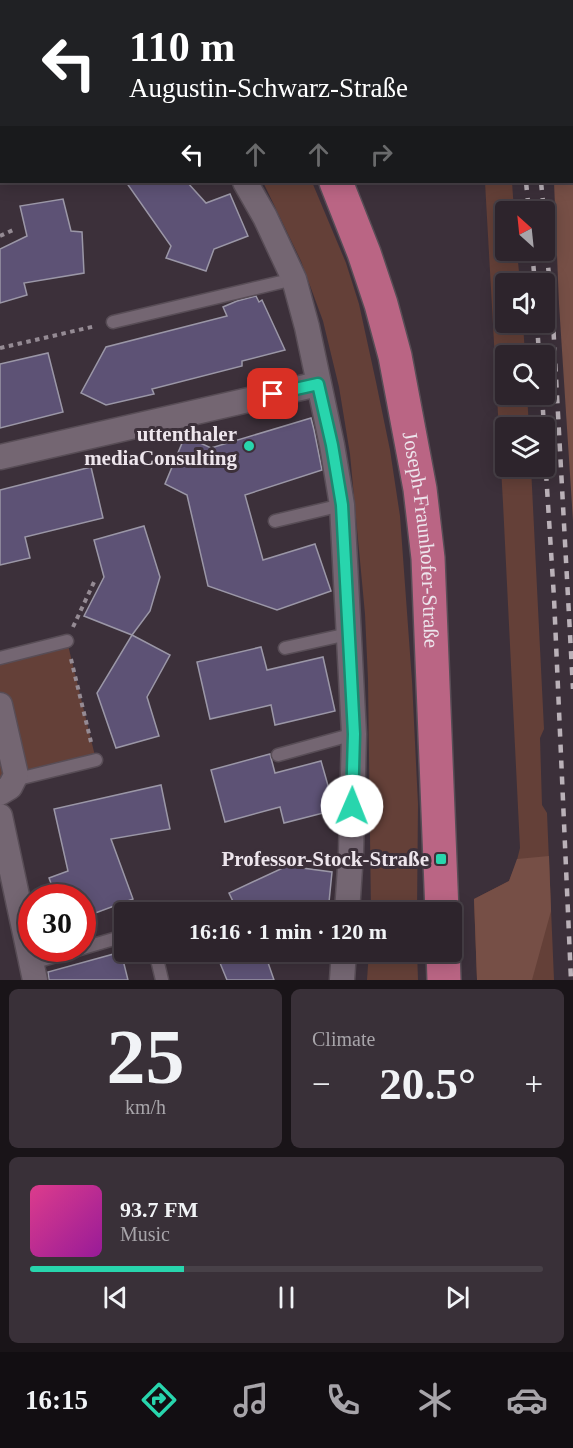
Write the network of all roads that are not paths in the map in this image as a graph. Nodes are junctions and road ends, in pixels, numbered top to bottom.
1 (246, 183) edge
2 (336, 183) edge
3 (294, 279) junction
4 (113, 322) road end
5 (318, 384) junction
6 (0, 457) edge
7 (342, 505) junction
8 (275, 521) dead end
9 (348, 634) junction
10 (66, 641) road end
11 (285, 648) dead end
12 (0, 658) edge
13 (0, 705) edge
14 (354, 734) junction
15 (278, 755) dead end
16 (96, 760) road end
17 (7, 787) edge
18 (0, 816) edge
19 (348, 902) edge
20 (442, 902) edge
21 (114, 940) edge
22 (158, 962) edge
23 (343, 962) edge
24 (443, 962) edge
25 (33, 971) edge
26 (162, 980) edge
27 (342, 980) edge
28 (444, 980) edge

1 - 3 street
2 - 20 main road, Joseph-Fraunhofer-Straße
3 - 4 lane
3 - 5 street
5 - 6 street
5 - 7 street
7 - 8 lane
7 - 9 street
9 - 11 lane
9 - 14 street
10 - 12 lane
13 - 17 street
14 - 15 lane
14 - 19 street
16 - 17 lane
18 - 25 street
21 - 25 lane
22 - 26 lane
23 - 27 street
24 - 28 main road

